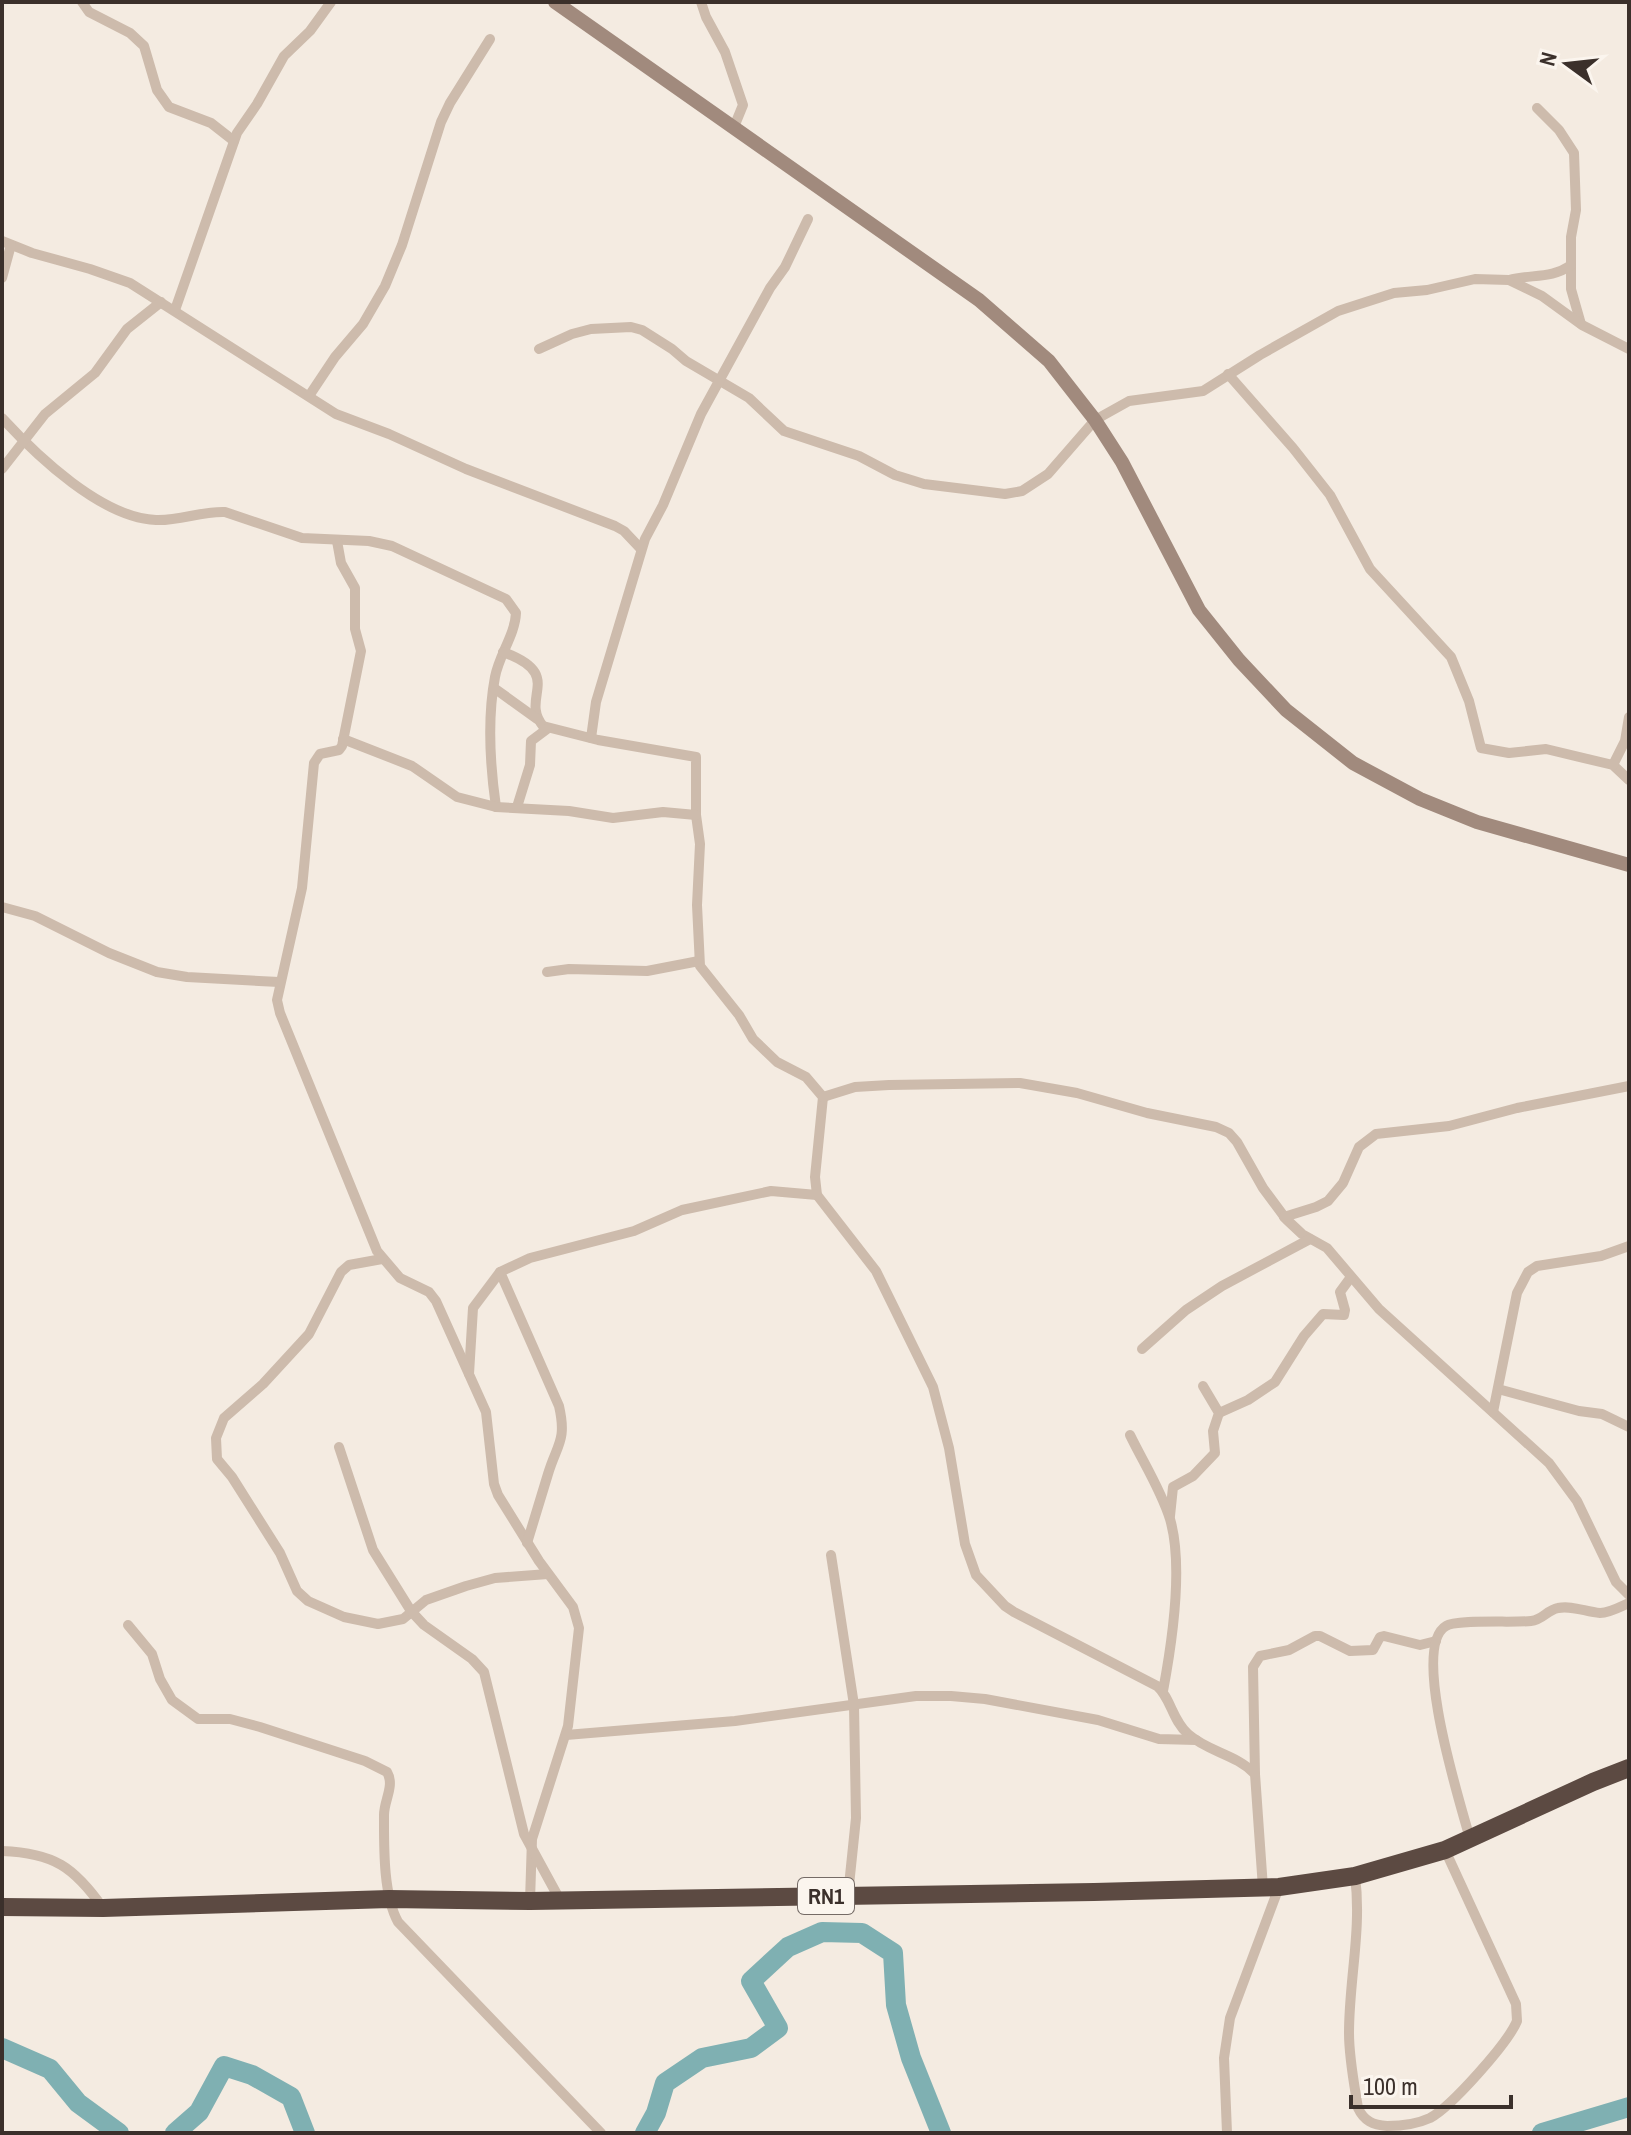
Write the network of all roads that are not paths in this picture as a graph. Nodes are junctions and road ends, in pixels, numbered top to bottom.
1 (82, 2) edge
2 (331, 2) edge
3 (555, 2) edge
4 (701, 2) edge
5 (490, 39) dead end
6 (1537, 108) dead end
7 (734, 127) junction
8 (234, 141) junction
9 (808, 219) dead end
10 (6, 243) edge
11 (1571, 265) junction
12 (2, 278) edge
13 (1509, 280) junction
14 (161, 302) junction
15 (175, 310) junction
16 (1582, 325) junction
17 (539, 349) dead end
18 (1629, 349) edge
19 (1228, 374) junction
20 (720, 381) junction
21 (309, 396) junction
22 (2, 418) edge
23 (1095, 420) junction
24 (24, 440) junction
25 (2, 469) edge
26 (337, 541) junction
27 (641, 549) junction
28 (503, 652) junction
29 (494, 688) junction
30 (1629, 717) edge
31 (537, 719) junction
32 (547, 729) junction
33 (591, 738) junction
34 (343, 739) junction
35 (1625, 753) edge
36 (1613, 765) junction
37 (1629, 780) edge
38 (496, 807) junction
39 (517, 807) junction
40 (696, 815) junction
41 (1629, 865) edge
42 (2, 907) edge
43 (699, 961) junction
44 (547, 972) dead end
45 (279, 982) junction
46 (1629, 1086) edge
47 (823, 1097) junction
48 (817, 1195) junction
49 (1284, 1217) junction
50 (1310, 1239) junction
51 (1629, 1246) edge
52 (382, 1259) junction
53 (500, 1272) junction
54 (1351, 1277) junction
55 (1142, 1349) dead end
56 (469, 1376) junction
57 (1203, 1386) dead end
58 (1498, 1389) junction
59 (1493, 1412) junction
60 (1219, 1413) junction
61 (1629, 1427) edge
62 (1130, 1435) dead end
63 (339, 1447) dead end
64 (1170, 1518) junction
65 (527, 1543) junction
66 (831, 1555) dead end
67 (548, 1574) junction
68 (1629, 1595) edge
69 (1629, 1603) edge
70 (411, 1611) junction
71 (128, 1625) dead end
72 (1436, 1641) junction
73 (1163, 1691) junction
74 (854, 1705) junction
75 (566, 1735) junction
76 (1196, 1740) junction
77 (1629, 1768) edge
78 (1255, 1774) junction
79 (1470, 1839) junction
80 (531, 1849) junction
81 (1445, 1850) junction
82 (2, 1851) edge
83 (1355, 1876) junction
84 (1271, 1887) junction
85 (848, 1895) junction
86 (389, 1899) junction
87 (560, 1900) junction
88 (530, 1901) junction
89 (2, 1907) edge
90 (103, 1908) junction
91 (601, 2133) edge
92 (1227, 2133) edge

1 - 8 street
2 - 8 street
3 - 7 main road
4 - 7 street
5 - 21 street
6 - 11 street
7 - 23 main road
8 - 15 street
9 - 20 street
10 - 12 street
10 - 14 street
11 - 13 street
11 - 16 street
13 - 16 street
13 - 19 street
14 - 15 street
14 - 24 street
15 - 21 street
16 - 18 street
17 - 20 street
19 - 23 street
19 - 36 street
20 - 23 street
20 - 27 street
21 - 27 street
22 - 24 street
23 - 41 main road
24 - 25 street
24 - 26 street
26 - 28 street
26 - 34 street
27 - 33 street
28 - 29 street
28 - 31 street
29 - 31 street
29 - 38 street
30 - 35 street
31 - 32 street
32 - 33 street
32 - 39 street
33 - 40 street
34 - 38 street
34 - 45 street
35 - 36 street
36 - 37 street
38 - 39 street
39 - 40 street
40 - 43 street
42 - 45 street
43 - 44 street
43 - 47 street
45 - 52 street
46 - 49 street
47 - 48 street
47 - 49 street
48 - 53 street
48 - 73 street
49 - 50 street
50 - 54 street
50 - 55 street
51 - 58 street
52 - 56 street
52 - 70 street
53 - 56 street
53 - 65 street
54 - 59 street
54 - 60 street
56 - 65 street
57 - 60 street
58 - 59 street
58 - 61 street
59 - 68 street
60 - 64 street
62 - 64 street
63 - 70 street
64 - 73 street
65 - 67 street
66 - 74 street
67 - 70 street
67 - 75 street
69 - 72 street
70 - 80 street
71 - 86 street
72 - 78 street
72 - 79 street
73 - 76 street
74 - 75 street
74 - 76 street
74 - 85 street
75 - 80 street
76 - 78 street
77 - 79 highway, RN1
78 - 84 street
79 - 81 highway, RN1
80 - 87 street
80 - 88 street
81 - 83 highway, RN1
81 - 83 street
82 - 90 street
83 - 84 highway, RN1
84 - 85 highway, RN1
84 - 92 street
85 - 87 highway, RN1
86 - 88 highway, RN1
86 - 90 highway, RN1
86 - 91 street
87 - 88 highway, RN1
89 - 90 highway, RN1

